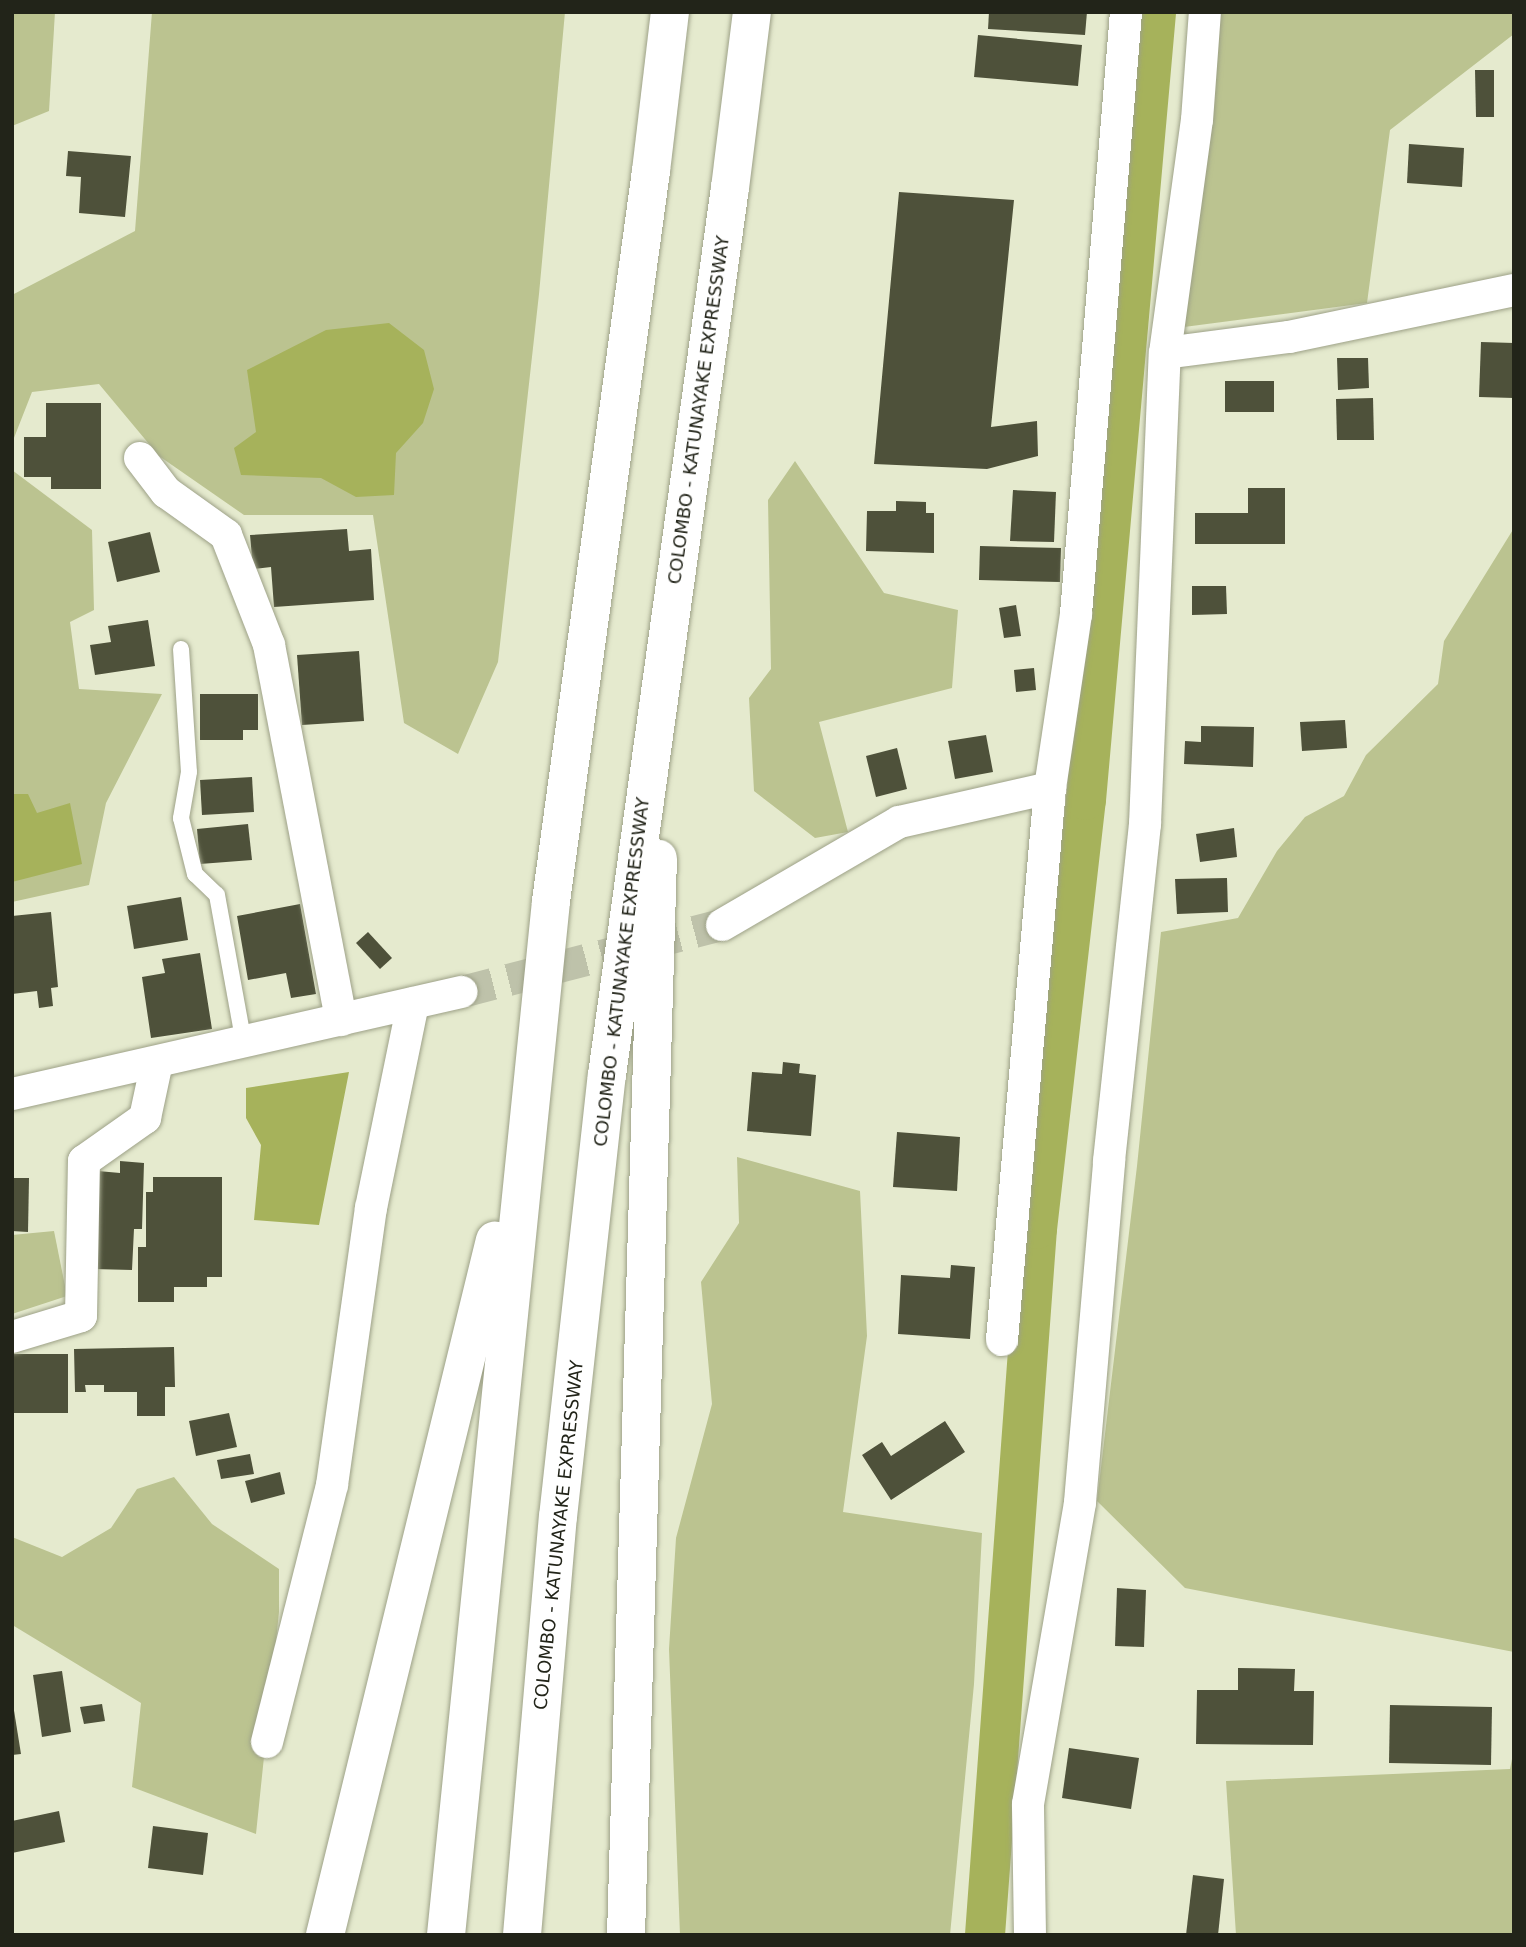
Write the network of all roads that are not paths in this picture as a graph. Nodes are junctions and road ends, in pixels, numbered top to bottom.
1 (670, 12) edge
2 (752, 12) edge
3 (1126, 12) edge
4 (1205, 12) edge
5 (1514, 290) edge
6 (1165, 353) junction
7 (140, 458) dead end
8 (181, 649) dead end
9 (664, 656) junction
10 (1050, 788) junction
11 (722, 925) tunnel mouth
12 (462, 992) tunnel mouth
13 (413, 1003) junction
14 (341, 1020) junction
15 (244, 1043) junction
16 (157, 1062) junction
17 (12, 1094) edge
18 (529, 1105) junction
19 (12, 1337) edge
20 (1002, 1340) dead end
21 (267, 1742) dead end
22 (325, 1935) edge
23 (446, 1935) edge
24 (522, 1935) edge
25 (626, 1935) edge
26 (1030, 1935) edge

1 - 18 highway
2 - 9 highway, COLOMBO - KATUNAYAKE EXPRESSWAY
3 - 10 street
4 - 6 street
5 - 6 street
6 - 26 street
7 - 14 street
8 - 15 lane
9 - 24 highway, COLOMBO - KATUNAYAKE EXPRESSWAY
9 - 25 highway
10 - 11 street
10 - 20 street
12 - 13 street
13 - 14 street
13 - 21 street
14 - 15 street
15 - 16 street
16 - 17 street
16 - 19 street
18 - 22 highway
18 - 23 highway

